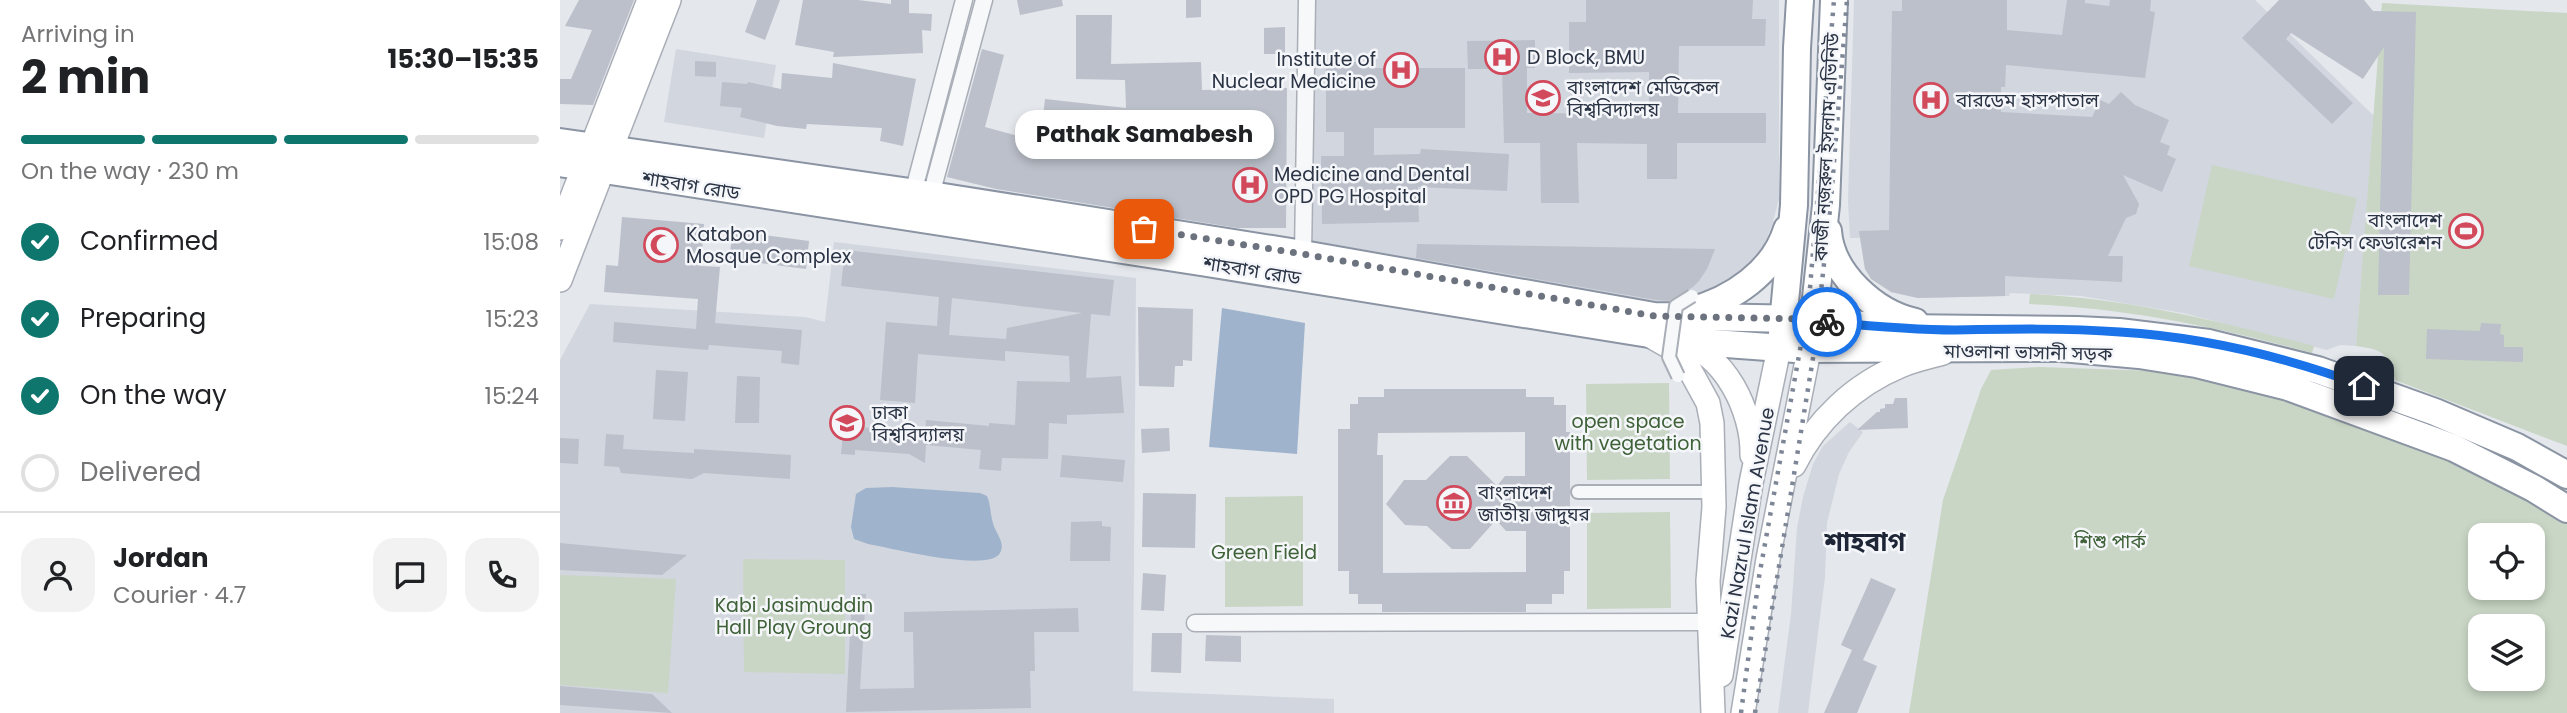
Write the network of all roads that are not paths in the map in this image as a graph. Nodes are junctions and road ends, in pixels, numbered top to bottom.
1 (649, 0) edge
2 (668, 0) edge
3 (1307, 0) edge
4 (1800, 0) edge
5 (1834, 0) edge
6 (963, 2) edge
7 (982, 4) edge
8 (560, 142) edge
9 (590, 159) edge
10 (922, 194) junction
11 (1794, 205) junction
12 (1826, 205) junction
13 (560, 228) edge
14 (1303, 254) junction
15 (560, 280) edge
16 (1692, 296) dead end
17 (1651, 326) junction
18 (1797, 334) junction
19 (1953, 340) junction
20 (1678, 376) dead end
21 (2567, 475) edge
22 (1751, 483) junction
23 (1784, 486) junction
24 (1578, 492) dead end
25 (1714, 492) junction
26 (2567, 509) edge
27 (1709, 622) junction
28 (1195, 623) dead end
29 (1714, 713) edge
30 (1743, 713) edge

1 - 9 main road
2 - 9 main road
3 - 14 street
4 - 11 highway, কাজী নজরুল ইসলাম এভিনিউ
5 - 12 highway, কাজী নজরুল ইসলাম এভিনিউ
6 - 7 street
6 - 10 street
7 - 10 street
8 - 9 highway
9 - 10 highway, শাহবাগ রোড
9 - 13 main road
9 - 15 main road
9 - 17 highway, শাহবাগ রোড
10 - 14 highway, শাহবাগ রোড
11 - 17 highway
11 - 18 highway, কাজী নজরুল ইসলাম এভিনিউ
12 - 18 highway, কাজী নজরুল ইসলাম এভিনিউ
12 - 19 highway
14 - 17 highway, শাহবাগ রোড
16 - 20 street, bridge
17 - 18 highway, শাহবাগ রোড
17 - 22 main road
17 - 25 main road
18 - 19 highway, মাওলানা ভাসানী সড়ক
18 - 22 main road, Kazi Nazrul Islam Avenue
18 - 23 main road, Kazi Nazrul Islam Avenue
19 - 21 highway, মাওলানা ভাসানী সড়ক
19 - 23 main road
19 - 26 highway, মাওলানা ভাসানী সড়ক
22 - 29 main road, Kazi Nazrul Islam Avenue
23 - 30 main road, Kazi Nazrul Islam Avenue
24 - 25 street
25 - 27 main road
27 - 28 street
27 - 29 main road

